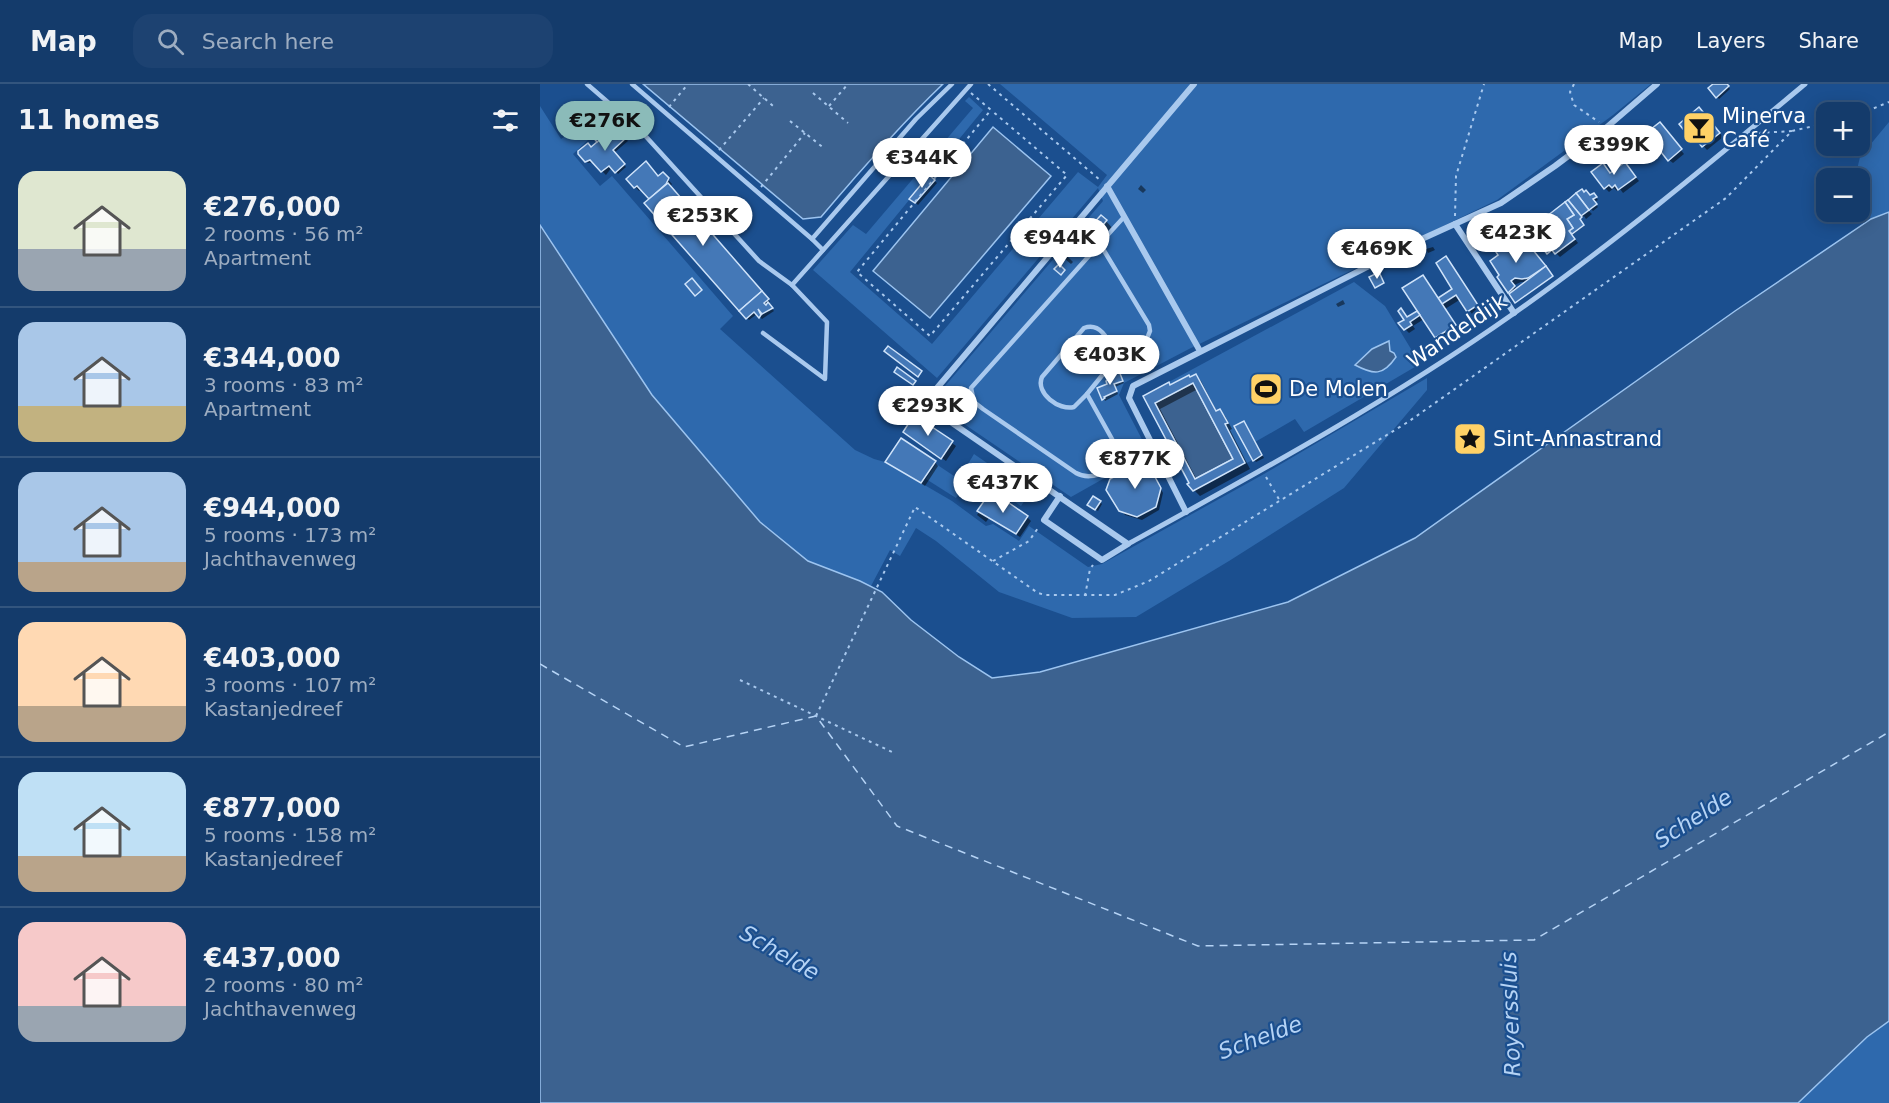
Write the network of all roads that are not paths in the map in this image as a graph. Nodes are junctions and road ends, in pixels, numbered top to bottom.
1 (587, 84) edge
2 (632, 84) edge
3 (952, 84) edge
4 (972, 84) edge
5 (1194, 84) edge
6 (1657, 84) edge
7 (1805, 84) edge
8 (1107, 186) junction
9 (1124, 217) junction
10 (1455, 224) junction
11 (812, 239) junction
12 (1100, 244) junction
13 (824, 250) junction
14 (792, 285) junction
15 (1514, 313) junction
16 (763, 333) dead end
17 (1200, 351) junction
18 (1118, 357) junction
19 (1087, 393) junction
20 (1060, 496) junction
21 (1186, 512) junction
22 (1128, 544) junction

1 - 14 lane
2 - 11 lane
3 - 11 lane
4 - 13 lane
5 - 8 street
6 - 10 street
7 - 15 street, Wandeldijk
8 - 9 street
8 - 20 street
9 - 12 lane
9 - 17 street
10 - 15 street
10 - 17 street
11 - 13 lane
12 - 18 lane
12 - 19 lane
13 - 14 lane
14 - 16 lane
15 - 21 street, Wandeldijk
17 - 21 street
18 - 19 lane
18 - 19 lane
20 - 22 street
20 - 22 street
21 - 22 street, Wandeldijk

